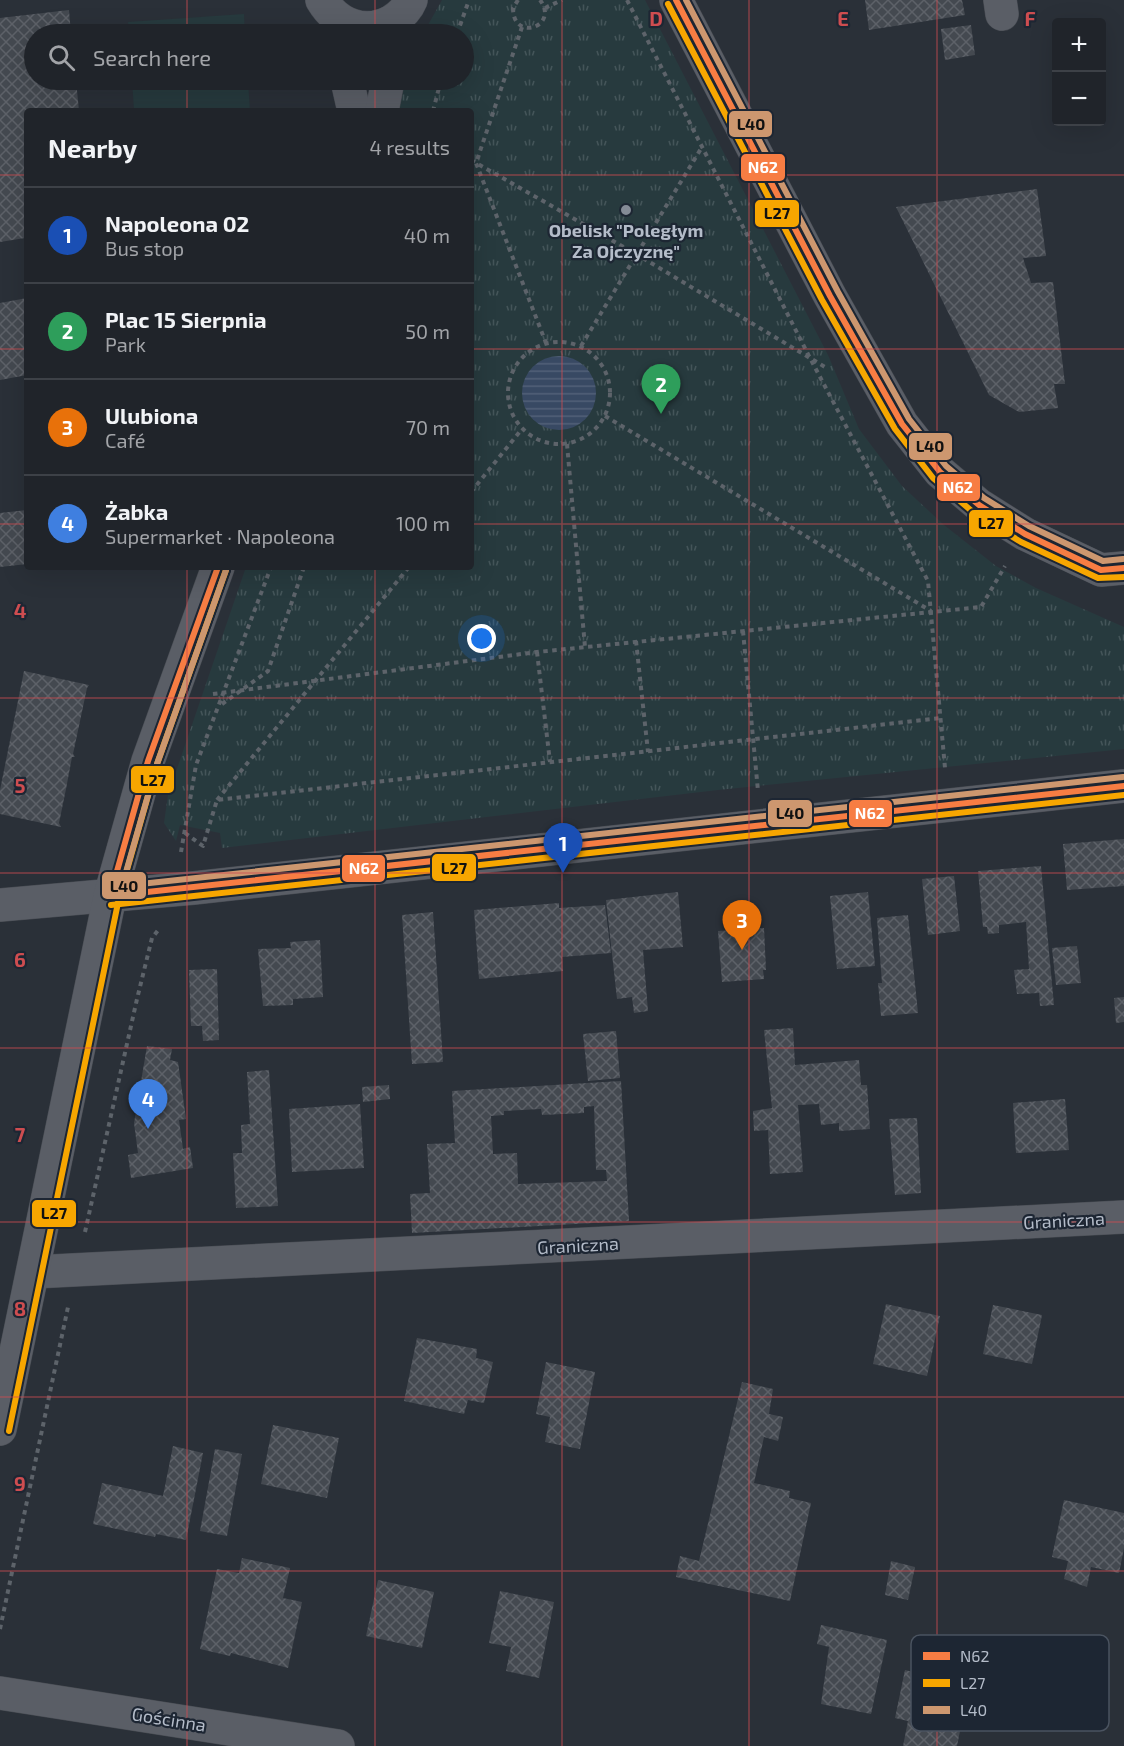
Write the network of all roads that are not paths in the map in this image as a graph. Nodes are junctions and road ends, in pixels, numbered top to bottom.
1 (676, 0) edge
2 (328, 15) edge
3 (403, 17) edge
4 (348, 24) edge
5 (387, 24) edge
6 (349, 90) edge
7 (386, 90) edge
8 (353, 108) edge
9 (383, 108) edge
10 (1124, 568) edge
11 (217, 570) edge
12 (1124, 786) edge
13 (110, 896) junction
14 (0, 905) edge
15 (1124, 1217) edge
16 (33, 1272) junction
17 (0, 1429) edge
18 (0, 1693) edge
19 (339, 1746) edge

1 - 10 street
2 - 4 street
3 - 5 street
6 - 8 street
7 - 9 street
11 - 13 street
12 - 13 street
13 - 14 street
13 - 16 street
15 - 16 street, Graniczna
16 - 17 street
18 - 19 street, Gościnna

